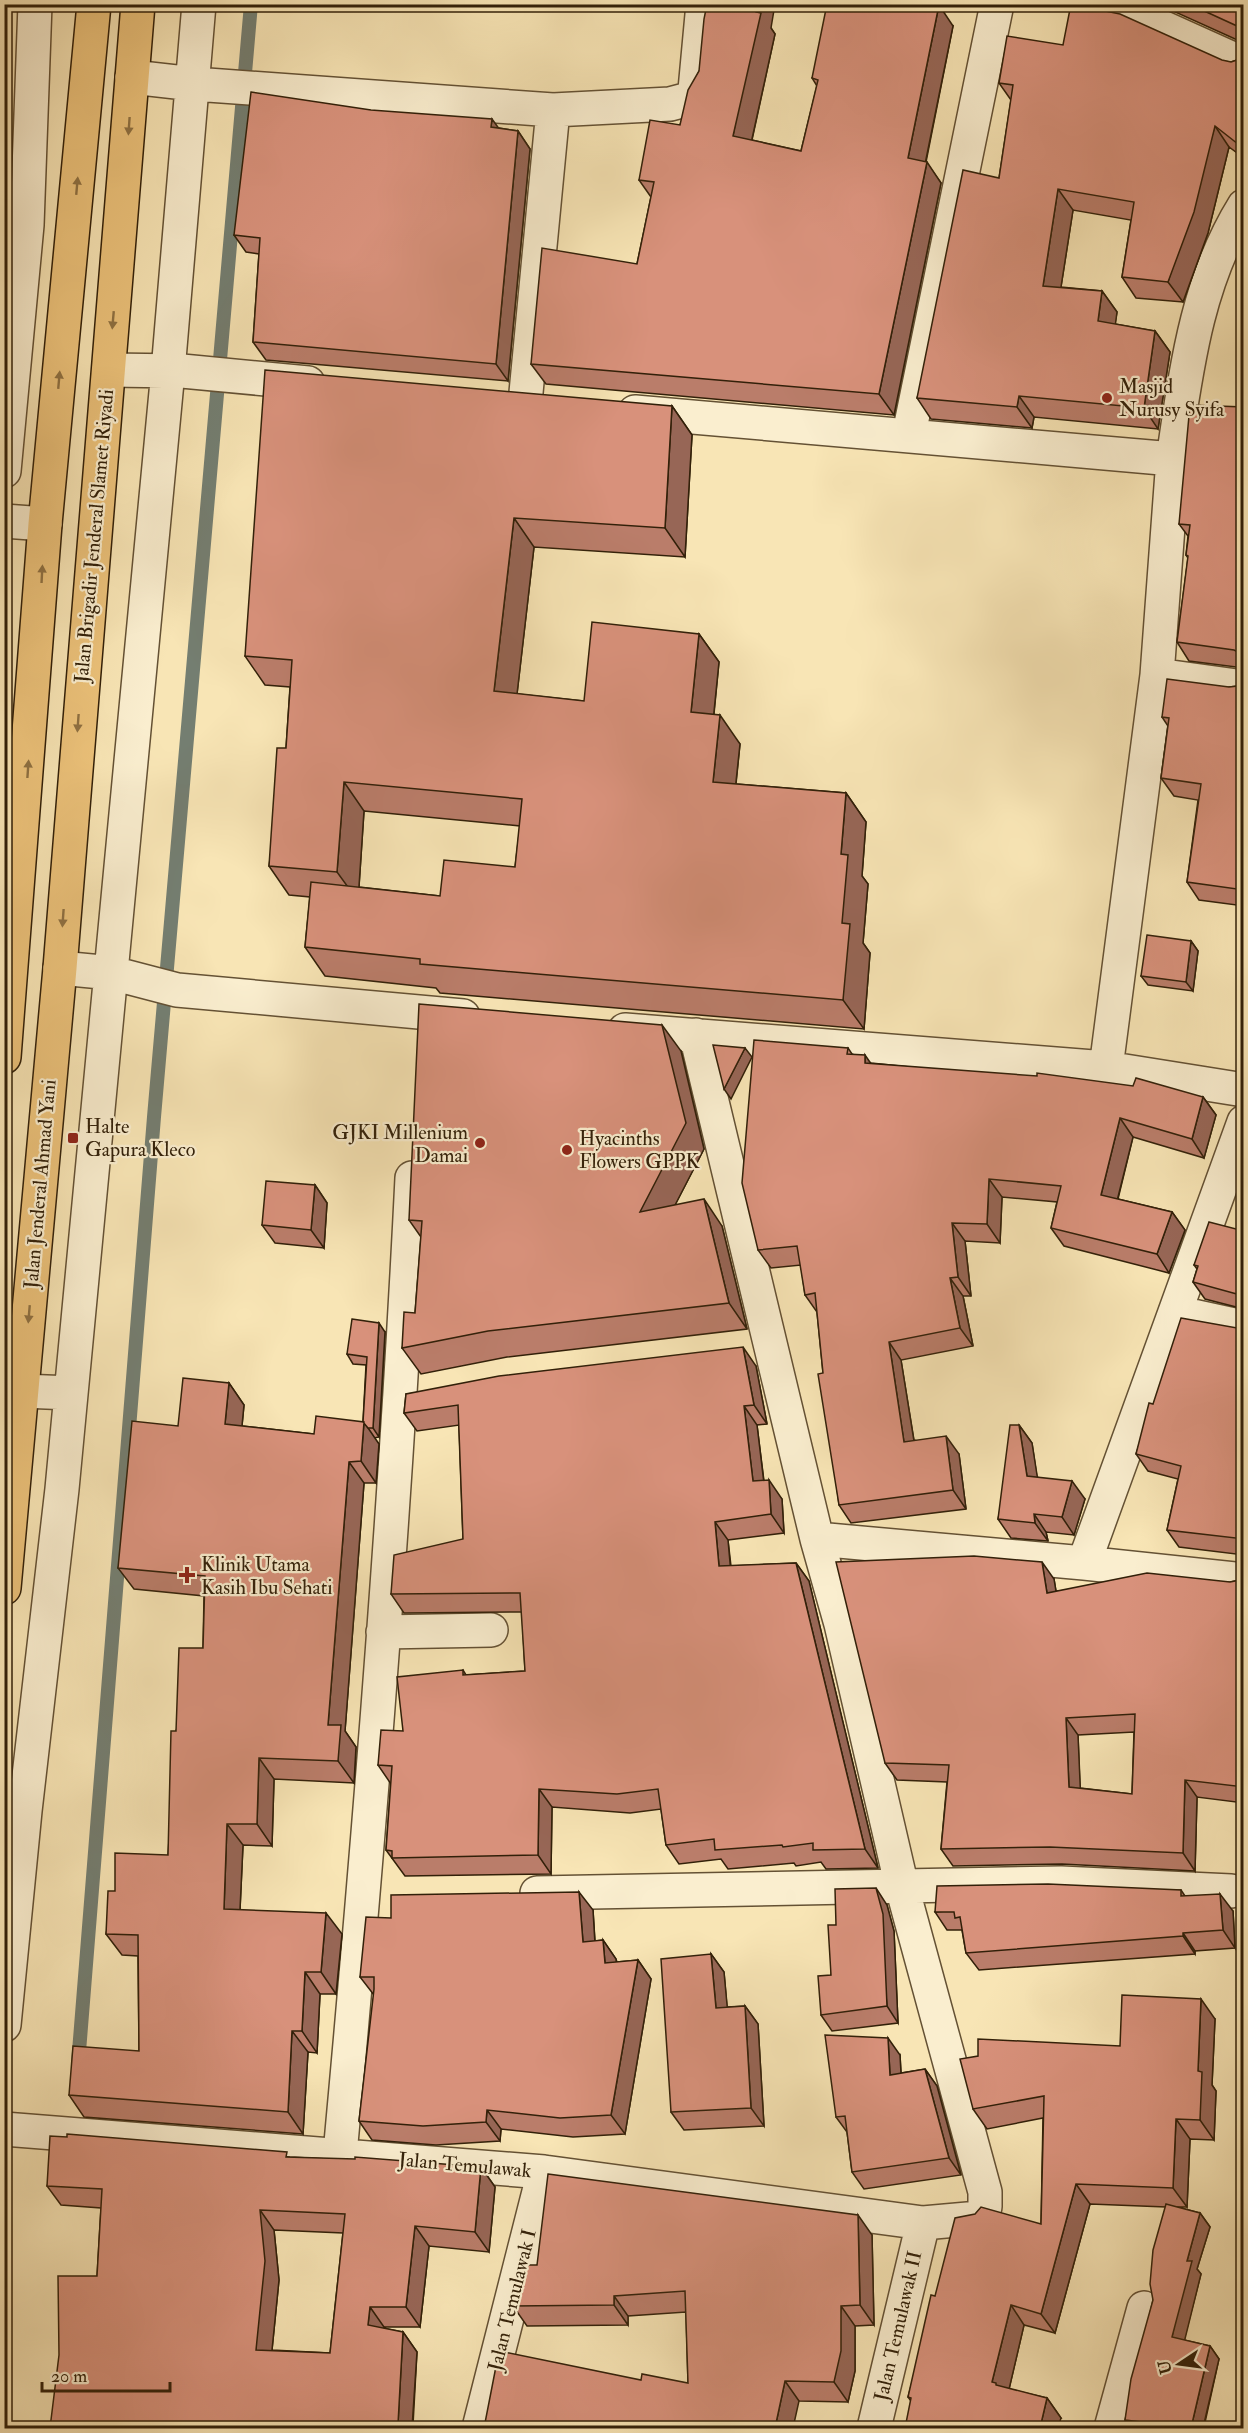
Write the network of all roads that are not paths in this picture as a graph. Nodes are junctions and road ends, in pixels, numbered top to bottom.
1 (35, 4) edge
2 (94, 4) edge
3 (138, 4) edge
4 (199, 4) edge
5 (704, 4) edge
6 (997, 4) edge
7 (1102, 4) edge
8 (1135, 9) edge
9 (1244, 64) edge
10 (132, 76) junction
11 (209, 85) junction
12 (553, 110) junction
13 (1240, 219) edge
14 (16, 224) edge
15 (73, 228) junction
16 (109, 370) junction
17 (168, 371) junction
18 (341, 386) edge
19 (490, 400) edge
20 (525, 403) junction
21 (560, 406) edge
22 (606, 410) edge
23 (909, 434) junction
24 (1173, 459) junction
25 (4, 471) edge
26 (4, 521) edge
27 (45, 524) junction
28 (1158, 675) junction
29 (1244, 687) edge
30 (14, 818) edge
31 (60, 968) junction
32 (118, 975) junction
33 (420, 1012) junction
34 (489, 1018) edge
35 (592, 1027) edge
36 (696, 1035) junction
37 (418, 1047) edge
38 (4, 1058) edge
39 (51, 1067) joint
40 (1106, 1068) junction
41 (1244, 1090) edge
42 (1244, 1122) edge
43 (413, 1152) edge
44 (1175, 1312) junction
45 (1244, 1327) edge
46 (771, 1345) junction
47 (736, 1349) edge
48 (434, 1390) edge
49 (22, 1391) junction
50 (71, 1393) junction
51 (401, 1397) junction
52 (818, 1539) junction
53 (1084, 1563) junction
54 (52, 1580) junction
55 (1244, 1580) edge
56 (5, 1583) edge
57 (491, 1630) dead end
58 (383, 1632) junction
59 (15, 1811) edge
60 (902, 1887) junction
61 (1231, 1891) dead end
62 (507, 1893) edge
63 (6, 1993) edge
64 (4, 2025) edge
65 (4, 2129) edge
66 (340, 2154) junction
67 (544, 2172) junction
68 (923, 2223) junction
69 (1144, 2308) dead end
70 (479, 2428) edge
71 (874, 2428) edge
72 (1111, 2428) edge

1 - 14 street
15 -> 2 highway
3 - 10 highway, Jalan Brigadir Jenderal Slamet Riyadi
4 - 11 street
5 - 12 street
6 - 23 street
7 - 8 street
8 - 9 street
10 - 11 street
10 -> 16 highway, Jalan Brigadir Jenderal Slamet Riyadi
11 - 12 street
11 - 17 street
12 - 20 street
13 - 24 street
14 - 15 street
14 - 25 street
27 -> 15 highway
16 - 17 street
16 -> 31 highway, Jalan Brigadir Jenderal Slamet Riyadi
17 - 18 street
17 - 32 street
19 - 20 street
20 - 21 street
22 - 23 street
23 - 24 street
24 - 28 street
26 - 27 street
30 -> 27 highway
28 - 29 street
28 - 40 street
30 - 38 highway
31 - 32 street
31 - 39 highway, Jalan Brigadir Jenderal Slamet Riyadi
32 - 33 street
32 - 50 street
33 - 34 street
33 - 37 street
35 - 36 street
36 - 40 street
36 - 46 street
39 -> 49 highway, Jalan Jenderal Ahmad Yani
40 - 41 street
42 - 44 street
43 - 51 street
44 - 45 street
44 - 53 street
46 - 47 street
46 - 52 street
48 - 51 street
49 - 50 street
49 - 56 highway, Jalan Jenderal Ahmad Yani
50 - 54 street
51 - 58 street
52 - 53 street
52 - 60 street
53 - 55 street
54 - 56 street
54 - 59 street
57 - 58 street
58 - 66 street
59 - 63 street
60 - 61 street
60 - 62 street
60 - 68 street, Jalan Temulawak
63 - 64 street
65 - 66 street, Jalan Temulawak
66 - 67 street, Jalan Temulawak
67 - 68 street, Jalan Temulawak
67 - 70 street, Jalan Temulawak I
68 - 71 street, Jalan Temulawak II
69 - 72 street

